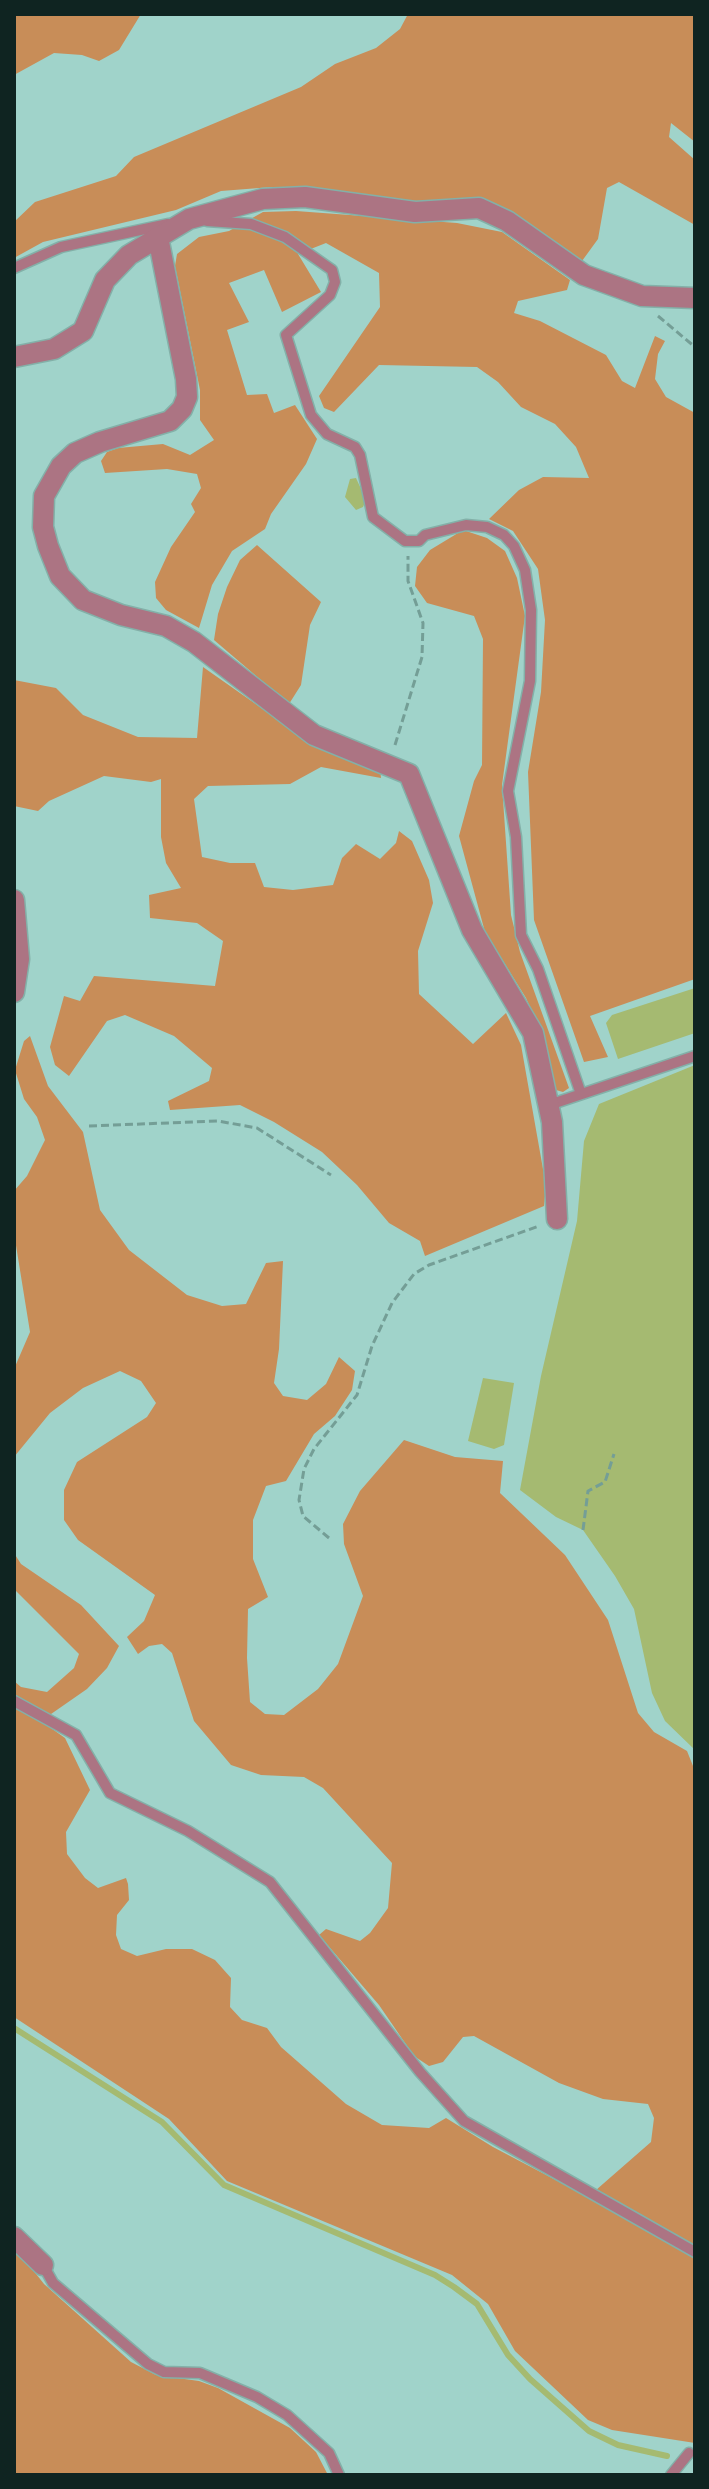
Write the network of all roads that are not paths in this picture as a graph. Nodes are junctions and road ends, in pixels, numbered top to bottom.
1 (189, 219) junction
2 (158, 237) junction
3 (14, 268) edge
4 (695, 298) edge
5 (14, 357) edge
6 (14, 900) edge
7 (14, 992) edge
8 (695, 1056) edge
9 (581, 1094) junction
10 (549, 1105) junction
11 (557, 1219) road end
12 (14, 1701) edge
13 (14, 2237) edge
14 (695, 2252) edge
15 (14, 2253) edge
16 (43, 2265) junction
17 (689, 2453) dead end
18 (339, 2475) edge
19 (671, 2475) edge

1 - 2 street
1 - 3 lane
1 - 4 street
1 - 9 lane
2 - 5 street
2 - 10 street
6 - 7 street
8 - 9 lane
9 - 10 lane
10 - 11 street
12 - 14 lane
13 - 16 street
15 - 16 street
16 - 18 lane
17 - 19 lane

